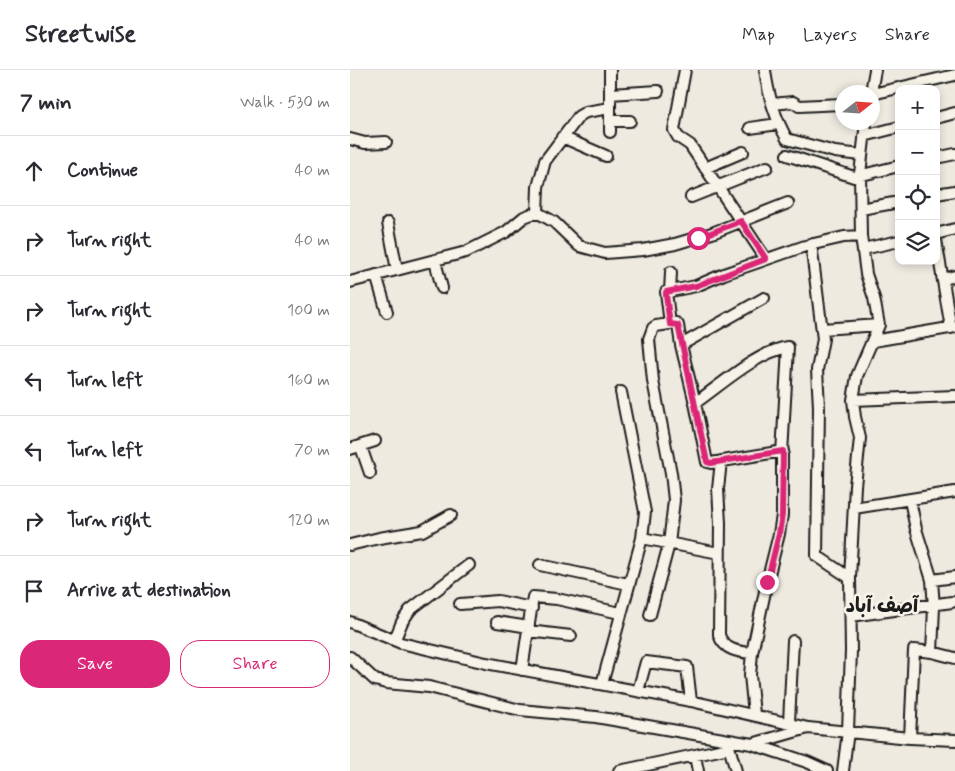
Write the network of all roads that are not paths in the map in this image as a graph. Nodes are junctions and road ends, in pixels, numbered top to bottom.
1 (610, 70) edge
2 (686, 70) edge
3 (765, 70) edge
4 (875, 70) edge
5 (955, 75) edge
6 (873, 85) edge
7 (658, 91) dead end
8 (880, 91) edge
9 (610, 94) junction
10 (772, 104) junction
11 (835, 104) edge
12 (610, 108) junction
13 (955, 113) edge
14 (940, 117) edge
15 (610, 121) junction
16 (630, 121) dead end
17 (778, 124) junction
18 (750, 128) dead end
19 (895, 128) edge
20 (865, 130) edge
21 (610, 132) dead end
22 (864, 136) junction
23 (562, 137) junction
24 (350, 139) edge
25 (386, 142) dead end
26 (743, 152) dead end
27 (955, 154) edge
28 (787, 155) dead end
29 (862, 155) junction
30 (606, 156) dead end
31 (940, 157) edge
32 (767, 167) dead end
33 (895, 167) edge
34 (705, 168) junction
35 (860, 174) junction
36 (718, 187) junction
37 (955, 191) edge
38 (940, 193) edge
39 (691, 197) dead end
40 (788, 203) dead end
41 (895, 203) edge
42 (861, 210) junction
43 (537, 213) junction
44 (741, 221) junction
45 (388, 223) dead end
46 (955, 229) edge
47 (940, 233) edge
48 (861, 236) junction
49 (895, 242) edge
50 (811, 244) junction
51 (863, 249) junction
52 (766, 259) junction
53 (940, 260) edge
54 (435, 261) junction
55 (397, 270) junction
56 (671, 272) dead end
57 (376, 275) junction
58 (955, 276) edge
59 (944, 279) junction
60 (350, 282) edge
61 (442, 288) dead end
62 (670, 292) junction
63 (764, 298) dead end
64 (387, 312) dead end
65 (670, 324) junction
66 (879, 324) junction
67 (953, 327) edge
68 (822, 329) junction
69 (873, 341) junction
70 (681, 345) junction
71 (621, 392) dead end
72 (955, 396) edge
73 (853, 400) junction
74 (695, 403) junction
75 (375, 441) dead end
76 (361, 446) junction
77 (350, 449) edge
78 (783, 451) junction
79 (721, 461) junction
80 (370, 473) dead end
81 (955, 492) edge
82 (910, 500) junction
83 (854, 508) junction
84 (451, 515) dead end
85 (642, 538) junction
86 (351, 542) edge
87 (669, 544) junction
88 (719, 553) junction
89 (469, 565) dead end
90 (540, 565) dead end
91 (955, 577) edge
92 (850, 578) junction
93 (932, 580) junction
94 (628, 584) junction
95 (952, 602) dead end
96 (460, 604) dead end
97 (934, 605) junction
98 (532, 608) junction
99 (620, 614) junction
100 (650, 615) dead end
101 (851, 616) junction
102 (350, 622) edge
103 (497, 622) dead end
104 (529, 629) junction
105 (571, 636) dead end
106 (395, 639) junction
107 (793, 641) dead end
108 (932, 652) junction
109 (752, 654) junction
110 (350, 657) edge
111 (955, 658) edge
112 (522, 670) junction
113 (602, 684) junction
114 (638, 691) junction
115 (690, 701) junction
116 (754, 714) junction
117 (789, 722) junction
118 (808, 728) junction
119 (848, 731) junction
120 (910, 738) junction
121 (955, 740) edge
122 (728, 744) junction
123 (752, 744) junction
124 (695, 756) junction
125 (619, 771) edge
126 (698, 771) edge
127 (736, 771) edge
128 (827, 771) edge
129 (843, 771) edge

1 - 9 street
2 - 34 street
3 - 10 street
4 - 6 street
5 - 8 street
7 - 9 street
9 - 12 street
10 - 11 street
10 - 17 street
12 - 15 street
12 - 23 street
13 - 14 street
15 - 16 street
15 - 21 street
17 - 18 street
17 - 29 street
19 - 22 street
20 - 22 street
22 - 29 street
23 - 30 street
23 - 43 street
24 - 25 street
26 - 34 street
27 - 31 street
28 - 35 street
29 - 35 street
32 - 36 street
33 - 35 street
34 - 36 street
35 - 42 street
36 - 39 street
36 - 44 street
37 - 38 street
40 - 44 street
41 - 42 street
42 - 48 street
43 - 44 street
43 - 54 street
44 - 52 street
45 - 55 street
46 - 47 street
48 - 50 street
48 - 51 street
49 - 51 street
50 - 52 street
50 - 68 street
51 - 66 street
52 - 62 street
53 - 59 street
54 - 55 street
54 - 61 street
55 - 57 street
56 - 62 street
57 - 60 street
57 - 64 street
58 - 59 street
59 - 67 street
62 - 65 street
63 - 70 street
65 - 70 street
65 - 87 street
66 - 68 street
66 - 69 street
67 - 69 street
68 - 92 street
69 - 73 street
70 - 74 street
71 - 85 street
72 - 73 street
73 - 83 street
74 - 78 street
74 - 79 street
75 - 76 street
76 - 77 street
76 - 80 street
78 - 79 street
78 - 109 street
79 - 88 street
81 - 82 street
82 - 83 street
82 - 93 street
83 - 92 street
84 - 86 street
85 - 87 street
85 - 94 street
87 - 88 street
87 - 100 street
88 - 109 street
89 - 106 street
90 - 94 street
91 - 93 street
92 - 101 street
93 - 97 street
94 - 99 street
95 - 97 street
96 - 98 street
97 - 101 street
97 - 108 street
98 - 99 street
98 - 104 street
99 - 113 street
101 - 119 street
102 - 106 street
103 - 104 street
104 - 105 street
104 - 112 street
106 - 112 street
107 - 117 street
108 - 111 street
108 - 120 street
109 - 116 street
110 - 122 street
112 - 113 street
113 - 114 street
114 - 115 street
114 - 115 street
115 - 116 street
116 - 117 street
117 - 118 street
118 - 119 street
118 - 123 street
119 - 120 street
119 - 129 street
120 - 121 street
122 - 123 street
122 - 124 street
122 - 127 street
123 - 128 street
124 - 125 street
124 - 126 street

